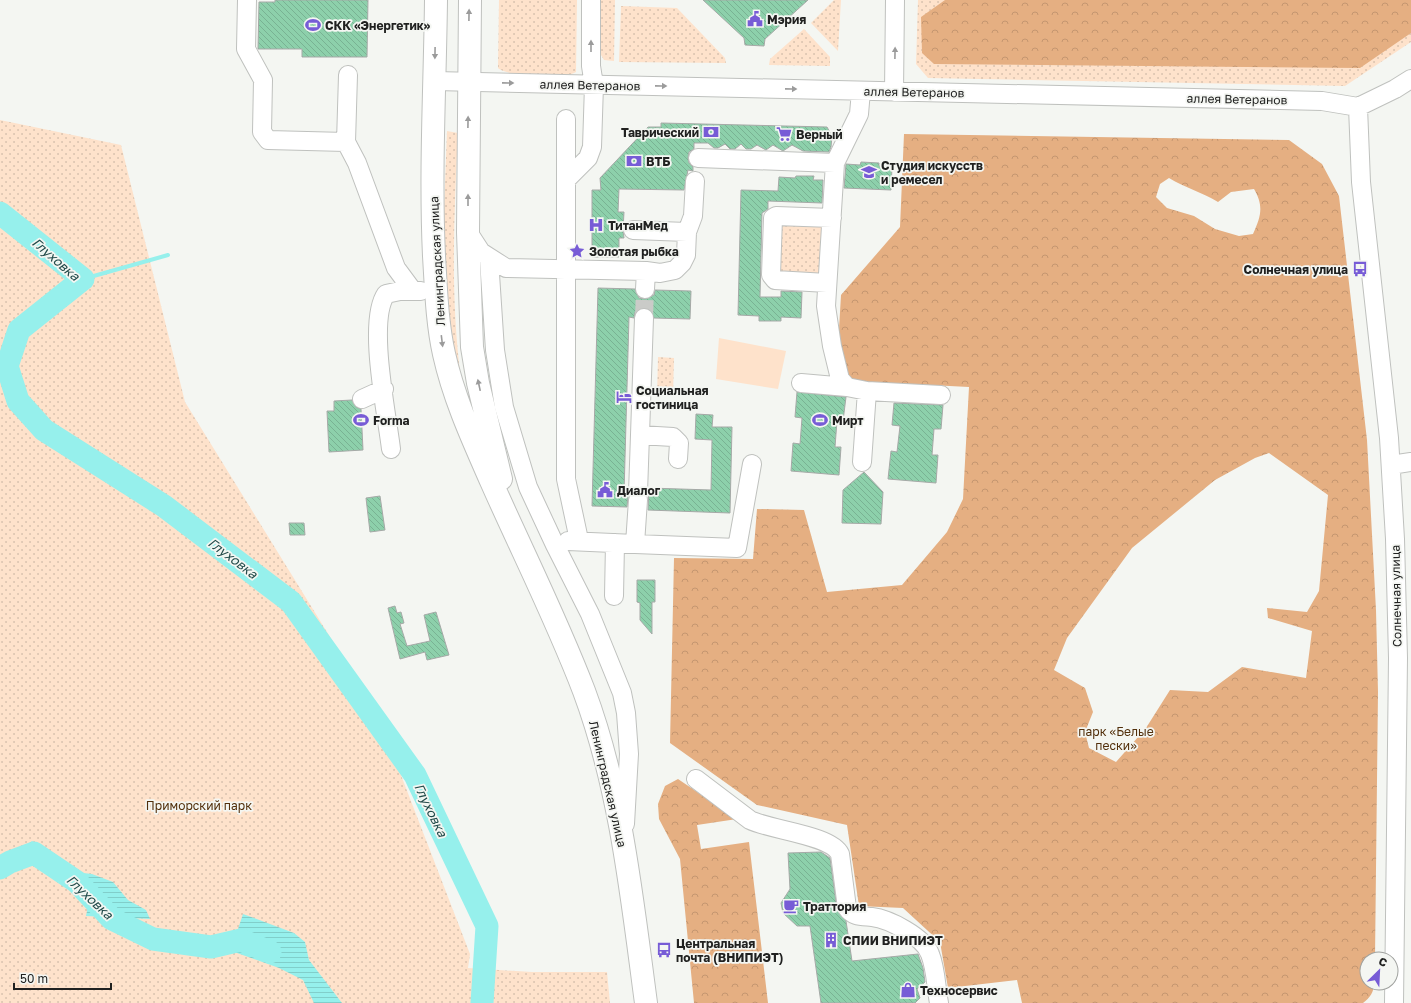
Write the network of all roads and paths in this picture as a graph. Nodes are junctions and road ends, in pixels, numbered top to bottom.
1 (247, 0) edge
2 (436, 0) edge
3 (470, 0) edge
4 (591, 0) edge
5 (895, 0) edge
6 (348, 75) dead end
7 (1411, 79) edge
8 (435, 81) junction
9 (469, 82) junction
10 (594, 85) junction
11 (860, 91) junction
12 (894, 92) junction
13 (1358, 107) junction
14 (566, 119) dead end
15 (346, 142) junction
16 (698, 158) dead end
17 (835, 163) junction
18 (566, 180) junction
19 (695, 181) dead end
20 (832, 218) junction
21 (633, 230) dead end
22 (468, 232) junction
23 (687, 232) junction
24 (490, 259) junction
25 (566, 270) junction
26 (646, 271) junction
27 (827, 283) junction
28 (645, 289) tunnel mouth
29 (413, 291) junction
30 (436, 292) junction
31 (644, 318) tunnel mouth
32 (801, 383) dead end
33 (847, 387) junction
34 (384, 389) junction
35 (867, 391) junction
36 (941, 395) dead end
37 (362, 399) dead end
38 (486, 416) junction
39 (465, 423) junction
40 (640, 435) junction
41 (392, 449) dead end
42 (678, 459) dead end
43 (862, 462) dead end
44 (1411, 462) edge
45 (752, 464) dead end
46 (1391, 465) junction
47 (514, 532) junction
48 (1403, 539) edge
49 (579, 540) junction
50 (615, 543) junction
51 (635, 544) junction
52 (555, 545) junction
53 (614, 596) dead end
54 (1404, 657) edge
55 (1404, 773) edge
56 (696, 779) dead end
57 (624, 852) junction
58 (646, 1003) edge
59 (938, 1003) edge
60 (1394, 1003) edge

1 - 15 street
2 -> 8 main road, Ленинградская улица
9 -> 3 main road, Ленинградская улица
10 -> 4 street
12 -> 5 street
6 - 15 street
7 - 13 street
8 - 9 street, аллея Ветеранов
8 - 30 main road, Ленинградская улица
9 -> 10 street, аллея Ветеранов
22 -> 9 main road, Ленинградская улица
10 -> 11 street, аллея Ветеранов
10 - 18 street
11 - 12 street, аллея Ветеранов
11 - 17 street
12 - 13 street, аллея Ветеранов
13 - 46 street, Солнечная улица
14 - 18 street
15 - 29 street
16 - 17 street
17 - 20 street
18 - 25 street
19 - 23 street
20 - 27 street
20 - 27 street
21 - 23 street
22 - 24 street
38 -> 22 main road, Ленинградская улица
23 - 26 street
24 - 25 street
24 - 52 street
25 - 26 street
25 - 49 street
26 - 28 street
27 - 33 street
29 - 30 street
29 - 34 street
30 -> 39 main road, Ленинградская улица
31 - 40 street
32 - 33 street
33 - 35 street
34 - 37 street
34 - 41 street
35 - 36 street
35 - 43 street
38 - 39 main road
38 - 47 main road, Ленинградская улица
39 - 47 main road, Ленинградская улица
40 - 42 street
40 - 51 street
44 - 46 street
45 - 51 street
46 - 48 street, Солнечная улица
47 - 57 main road, Ленинградская улица
48 - 54 street, Солнечная улица
49 - 50 street
49 - 52 street
50 - 51 street
50 - 53 street
52 - 57 street
54 - 55 street, Солнечная улица
55 - 60 street, Солнечная улица
56 - 59 street
57 - 58 main road, Ленинградская улица

